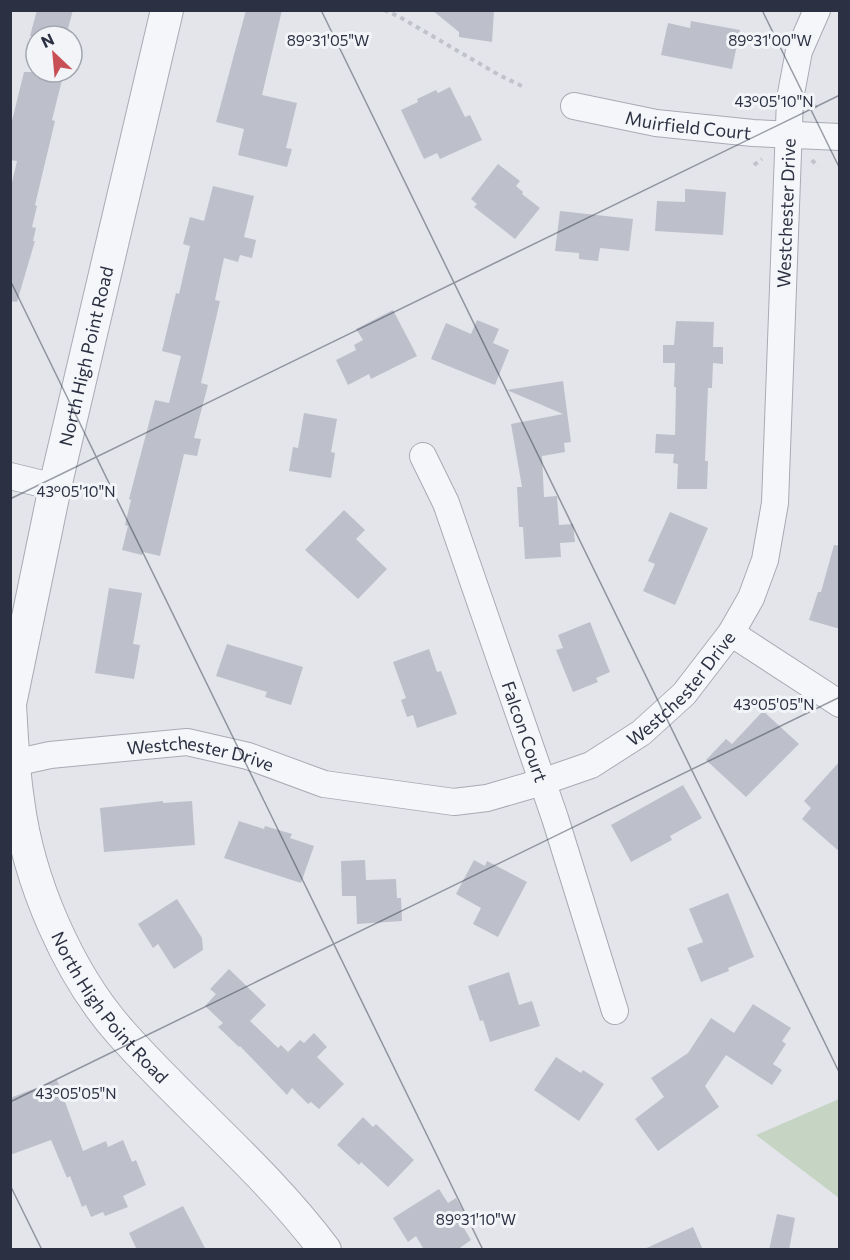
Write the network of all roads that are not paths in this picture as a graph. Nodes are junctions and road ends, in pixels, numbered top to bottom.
1 (167, 10) edge
2 (817, 10) edge
3 (574, 106) dead end
4 (789, 135) junction
5 (840, 137) edge
6 (423, 456) dead end
7 (10, 476) edge
8 (55, 487) junction
9 (731, 633) junction
10 (10, 704) edge
11 (840, 704) edge
12 (14, 764) junction
13 (542, 782) junction
14 (615, 1011) dead end
15 (325, 1250) edge

1 - 8 street, North High Point Road
2 - 4 street, Westchester Drive
3 - 4 street, Muirfield Court
4 - 5 street, Muirfield Court
4 - 9 street, Westchester Drive
6 - 13 street, Falcon Court
7 - 8 street
8 - 10 street, North High Point Road
9 - 11 street
9 - 13 street, Westchester Drive
10 - 12 street, North High Point Road
12 - 13 street, Westchester Drive
12 - 15 street, North High Point Road
13 - 14 street, Falcon Court

